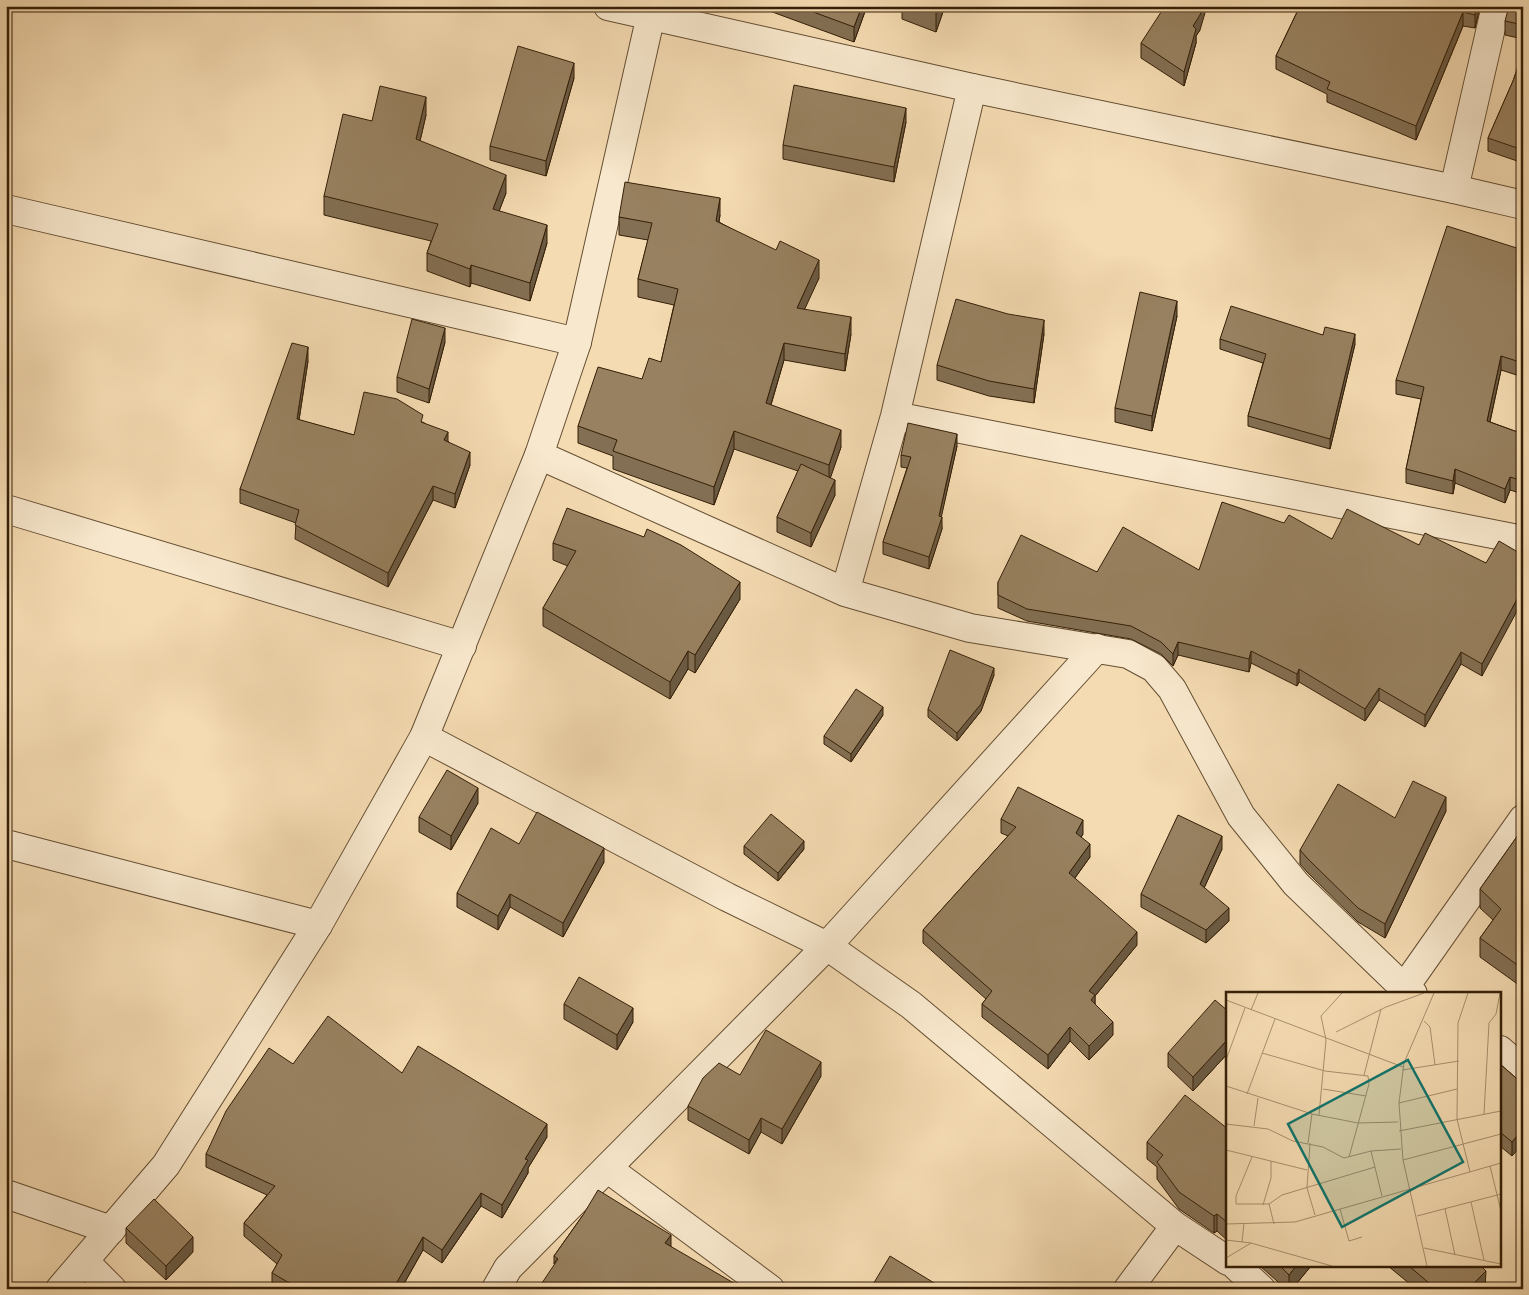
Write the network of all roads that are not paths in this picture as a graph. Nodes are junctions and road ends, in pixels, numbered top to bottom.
1 (608, 6) edge
2 (1496, 6) edge
3 (652, 11) edge
4 (972, 88) junction
5 (1454, 189) junction
6 (1523, 205) edge
7 (6, 209) edge
8 (577, 342) junction
9 (895, 416) junction
10 (538, 455) junction
11 (6, 509) edge
12 (1523, 540) edge
13 (844, 592) junction
14 (462, 646) junction
15 (1096, 648) junction
16 (424, 737) junction
17 (1523, 819) edge
18 (6, 844) edge
19 (318, 925) junction
20 (827, 946) junction
21 (1409, 991) edge
22 (1502, 1052) edge
23 (1523, 1070) edge
24 (607, 1168) junction
25 (6, 1194) edge
26 (1176, 1226) junction
27 (112, 1230) junction
28 (1226, 1260) edge
29 (84, 1261) junction
30 (1238, 1268) edge
31 (60, 1289) edge
32 (112, 1289) edge
33 (496, 1289) edge
34 (770, 1289) edge
35 (1128, 1289) edge
36 (1261, 1289) edge

1 - 3 street
2 - 5 street
3 - 4 street
3 - 8 street
4 - 5 street
4 - 9 street
5 - 6 street
7 - 8 street
8 - 10 street
9 - 12 street
9 - 13 street
10 - 13 street
10 - 14 street
11 - 14 street
13 - 15 street
14 - 16 street
15 - 20 street
15 - 21 street
16 - 19 street
16 - 20 street
17 - 21 street
18 - 19 street
19 - 27 street
20 - 24 street
20 - 26 street
22 - 23 street
24 - 33 street
24 - 34 street
25 - 27 street
26 - 28 street
26 - 35 street
27 - 29 street
29 - 31 street
29 - 32 street
30 - 36 street

